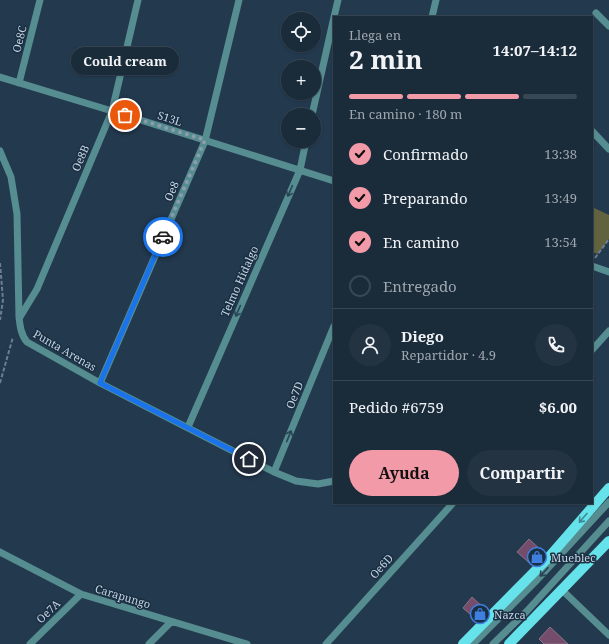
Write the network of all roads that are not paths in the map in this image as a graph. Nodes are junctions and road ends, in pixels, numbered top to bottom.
1 (40, 0) edge
2 (138, 0) edge
3 (239, 0) edge
4 (338, 0) edge
5 (436, 0) edge
6 (596, 13) dead end
7 (334, 16) edge
8 (432, 16) edge
9 (333, 21) edge
10 (609, 26) edge
11 (0, 76) edge
12 (19, 83) junction
13 (314, 108) edge
14 (112, 111) junction
15 (593, 132) edge
16 (205, 140) junction
17 (305, 148) edge
18 (609, 148) edge
19 (0, 151) edge
20 (300, 170) junction
21 (333, 181) edge
22 (593, 266) edge
23 (609, 272) edge
24 (19, 317) junction
25 (333, 328) edge
26 (609, 331) edge
27 (593, 349) edge
28 (100, 383) junction
29 (188, 427) junction
30 (274, 472) junction
31 (333, 481) edge
32 (609, 488) edge
33 (609, 502) edge
34 (452, 504) edge
35 (609, 520) edge
36 (609, 541) edge
37 (0, 552) edge
38 (562, 590) junction
39 (81, 594) junction
40 (171, 622) junction
41 (609, 636) edge
42 (30, 644) edge
43 (149, 644) edge
44 (247, 644) edge
45 (326, 644) edge
46 (463, 644) edge
47 (473, 644) edge
48 (493, 644) edge
49 (509, 644) edge

1 - 12 street, Oe8C
2 - 14 street, Oe8B
3 - 16 street, Oe8
4 - 7 street
5 - 8 street
6 - 10 street
9 - 13 street
11 - 12 street, S13L
12 - 14 street, S13L
14 - 16 street, S13L
14 - 24 street, Oe8B
15 - 18 street
16 - 20 street, S13L
16 - 28 street, Oe8
17 - 20 street, Telmo Hidalgo
19 - 24 street, Punta Arenas
20 - 21 street, S13L
20 -> 29 street, Telmo Hidalgo
22 - 23 street
24 - 28 street, Punta Arenas
30 -> 25 street, Oe7D
26 - 27 street
28 - 29 street, Punta Arenas
29 - 30 street, Punta Arenas
30 - 31 street, Punta Arenas
32 -> 46 main road
33 -> 47 street
34 - 45 street, Oe6D
35 - 48 street
36 - 38 main road
37 - 39 street, Carapungo
38 - 41 street
38 - 49 main road
39 - 40 street, Carapungo
39 - 42 street, Oe7A
40 - 43 street
40 - 44 street, Carapungo

